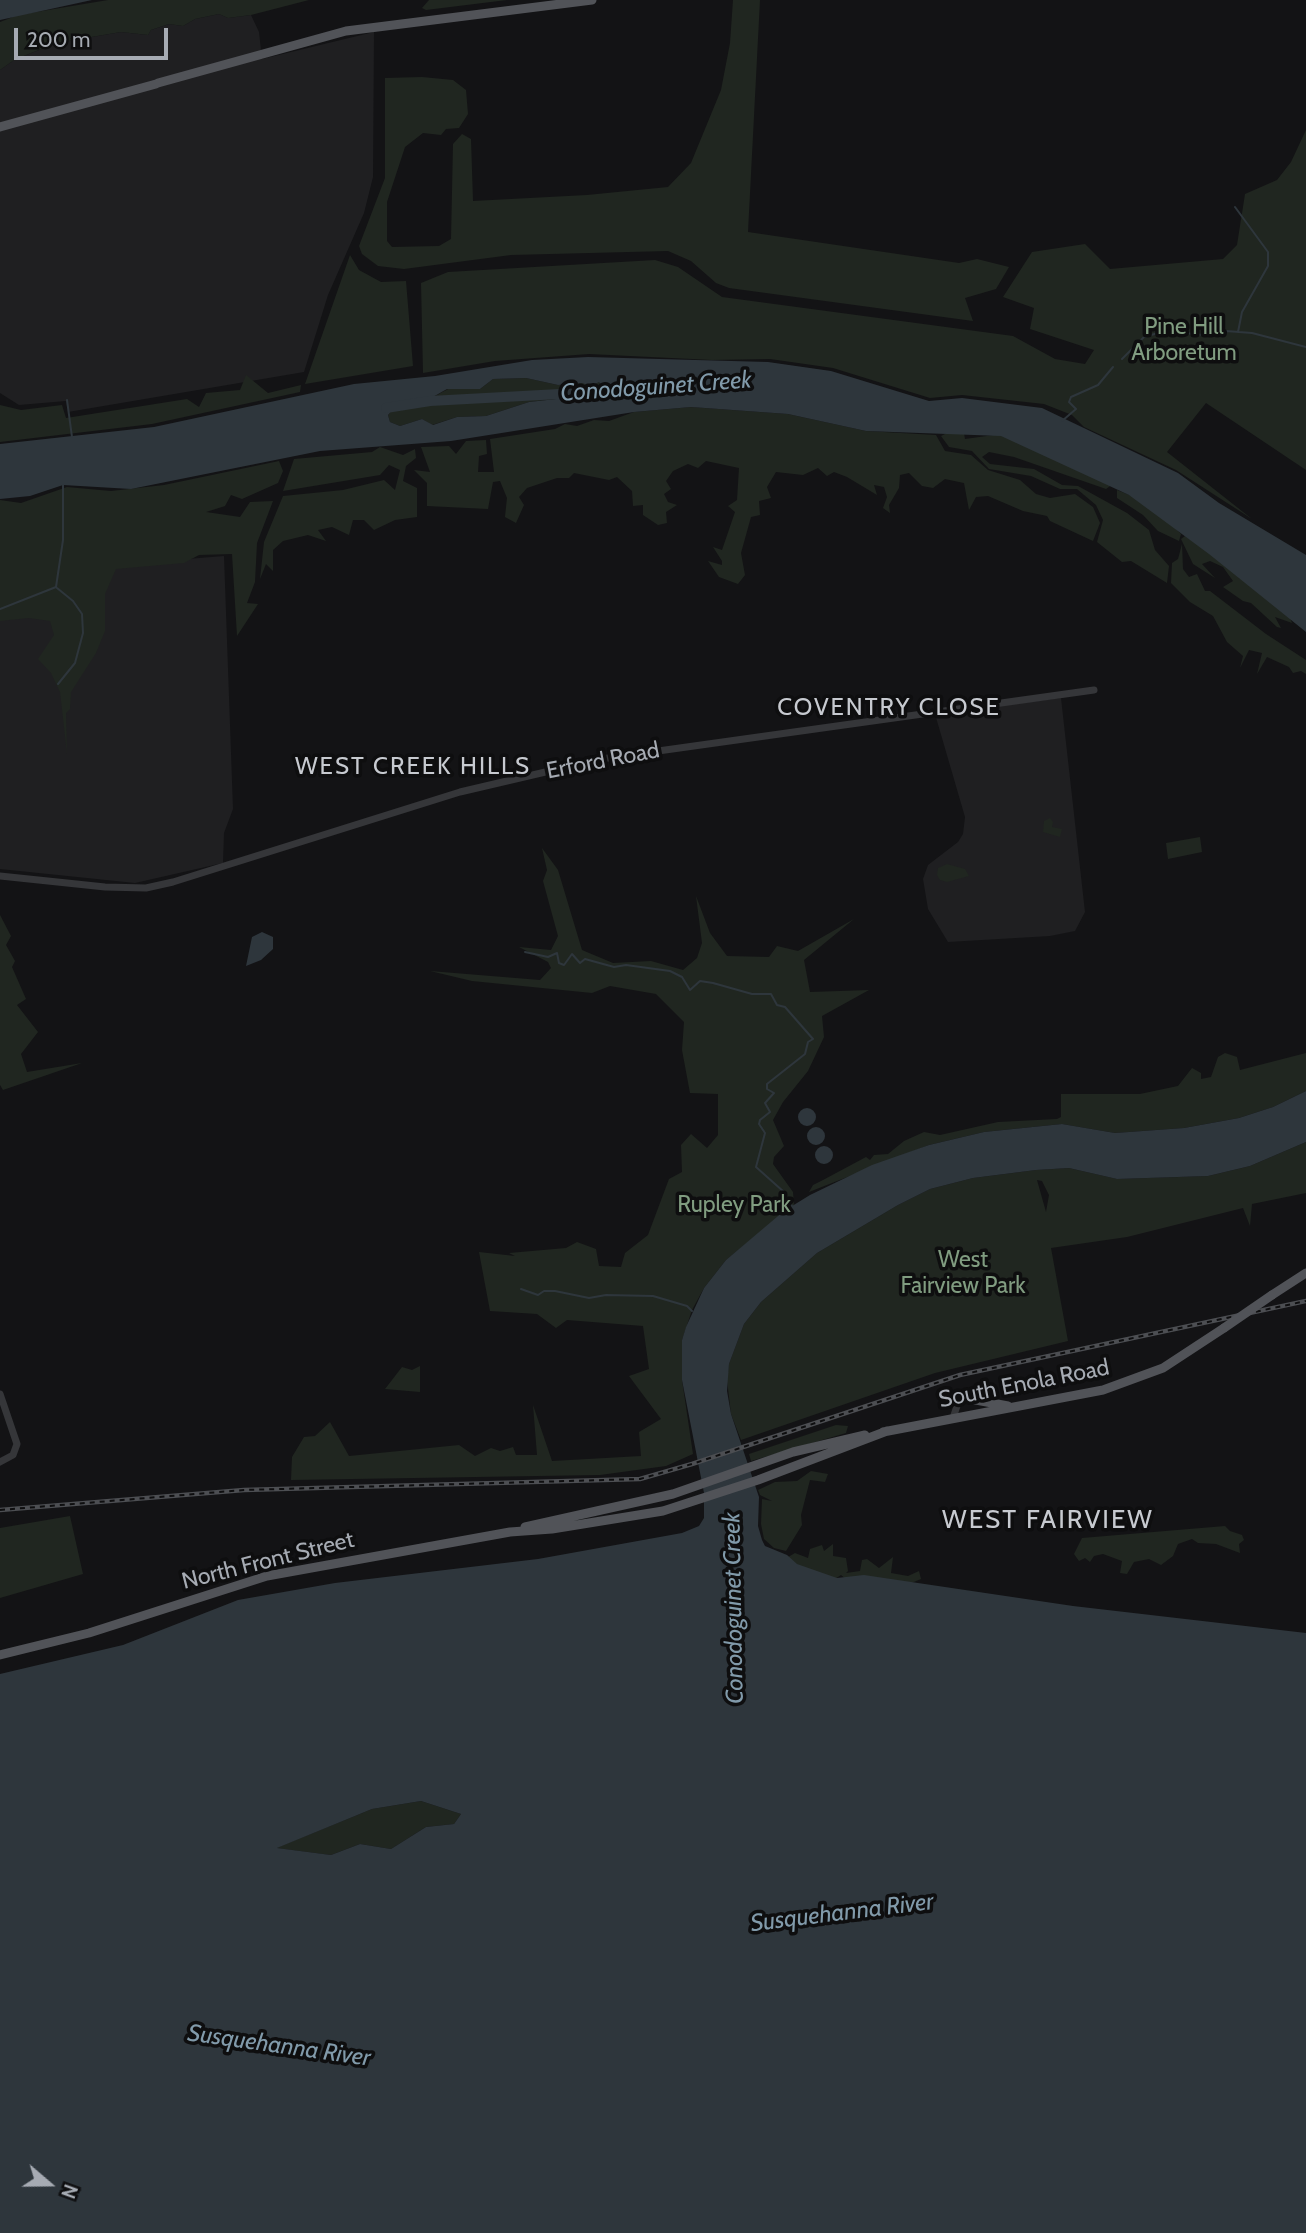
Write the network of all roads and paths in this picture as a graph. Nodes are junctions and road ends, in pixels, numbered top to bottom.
1 (592, 0) edge
2 (0, 127) edge
3 (1094, 690) dead end
4 (0, 876) edge
5 (1306, 1273) edge
6 (0, 1394) edge
7 (960, 1397) joint
8 (1013, 1408) junction
9 (953, 1418) junction
10 (887, 1431) junction
11 (0, 1462) edge
12 (753, 1466) joint
13 (758, 1480) joint
14 (510, 1532) junction
15 (0, 1655) edge

1 - 2 main road
3 - 4 street, Erford Road
5 - 8 main road, South Enola Road, bridge
6 - 11 street
7 - 8 main road
7 - 9 street
8 - 9 main road, South Enola Road
9 - 10 main road, South Enola Road
10 - 12 main road, South Enola Road
10 - 13 main road, South Enola Road
12 - 14 main road, North Front Street
13 - 14 main road, North Front Street
14 - 15 main road, North Front Street

